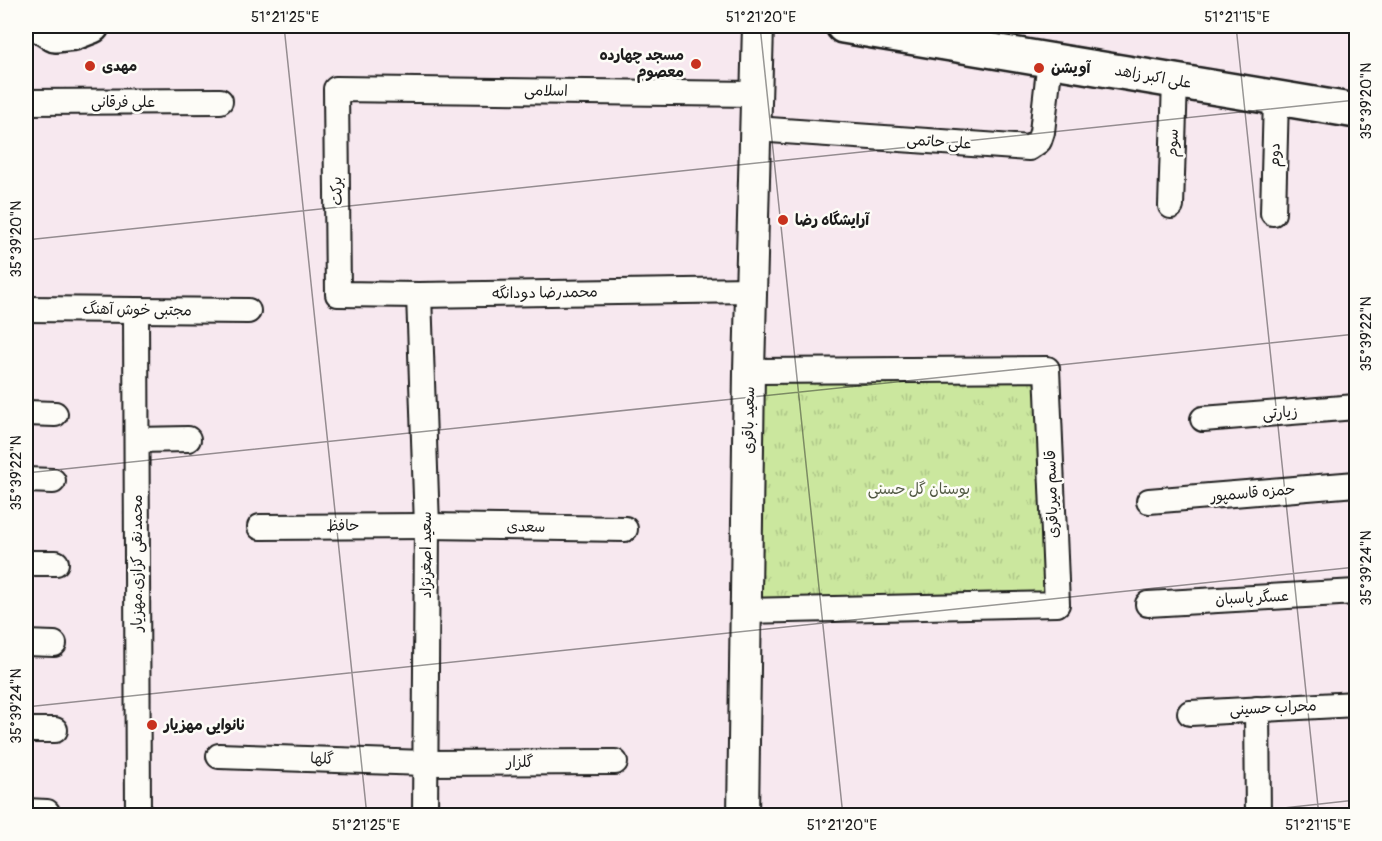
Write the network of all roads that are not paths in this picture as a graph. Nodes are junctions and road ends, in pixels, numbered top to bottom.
1 (92, 26) edge
2 (758, 26) edge
3 (843, 26) edge
4 (48, 30) edge
5 (980, 37) edge
6 (1050, 60) junction
7 (1175, 81) junction
8 (336, 89) joint
9 (756, 94) junction
10 (1276, 98) junction
11 (220, 101) dead end
12 (26, 102) edge
13 (1356, 111) edge
14 (755, 129) junction
15 (1171, 206) dead end
16 (1273, 213) dead end
17 (751, 290) junction
18 (338, 294) joint
19 (420, 295) junction
20 (26, 309) edge
21 (136, 310) junction
22 (248, 311) dead end
23 (749, 371) junction
24 (1356, 408) edge
25 (26, 413) edge
26 (55, 414) dead end
27 (1203, 419) dead end
28 (188, 439) dead end
29 (137, 440) junction
30 (26, 480) edge
31 (53, 481) dead end
32 (1356, 484) edge
33 (1149, 501) dead end
34 (427, 526) junction
35 (260, 527) dead end
36 (625, 529) dead end
37 (26, 563) edge
38 (56, 563) dead end
39 (1356, 592) edge
40 (1148, 604) dead end
41 (746, 611) junction
42 (26, 644) edge
43 (54, 644) dead end
44 (1356, 704) edge
45 (1257, 709) junction
46 (1190, 713) dead end
47 (26, 730) edge
48 (55, 730) dead end
49 (219, 756) dead end
50 (615, 762) dead end
51 (425, 763) junction
52 (138, 816) edge
53 (424, 816) edge
54 (743, 816) edge
55 (1258, 816) edge

1 - 4 main road
2 - 9 street, سعید باقری
3 - 5 main road, علی اکبر زاهد
5 - 6 main road, علی اکبر زاهد
6 - 7 main road, علی اکبر زاهد
6 - 14 street, علی حاتمی
7 - 10 main road, علی اکبر زاهد
7 - 15 street, سوم
8 - 9 street, اسلامی
8 - 18 street, برکت
9 - 14 street, سعید باقری
10 - 13 main road, علی اکبر زاهد
10 - 16 street, دوم
11 - 12 street, علی فرقانی
14 - 17 street, سعید باقری
17 - 19 street, محمدرضا دودانگه
17 - 23 street, سعید باقری
18 - 19 street, محمدرضا دودانگه
19 - 34 street, سعید اصغرنژاد
20 - 21 street, مجتبی خوش آهنگ
21 - 22 street, مجتبی خوش آهنگ
21 - 29 street, محمدنقی کزازی.مهزیار
23 - 41 street, سعید باقری
23 - 41 street, قاسم میرباقری
24 - 27 street, زیارتی
25 - 26 street
28 - 29 street
29 - 52 street, محمدنقی کزازی.مهزیار
30 - 31 street
32 - 33 street, حمزه قاسمپور
34 - 35 street, حافظ
34 - 36 street, سعدی
34 - 51 street, سعید اصغرنژاد
37 - 38 street
39 - 40 street, عسگر پاسبان
41 - 54 street, سعید باقری
42 - 43 street
44 - 45 street, محراب حسینی
45 - 46 street, محراب حسینی
45 - 55 street
47 - 48 street
49 - 51 street, گلها
50 - 51 street, گلزار
51 - 53 street, سعید اصغرنژاد

